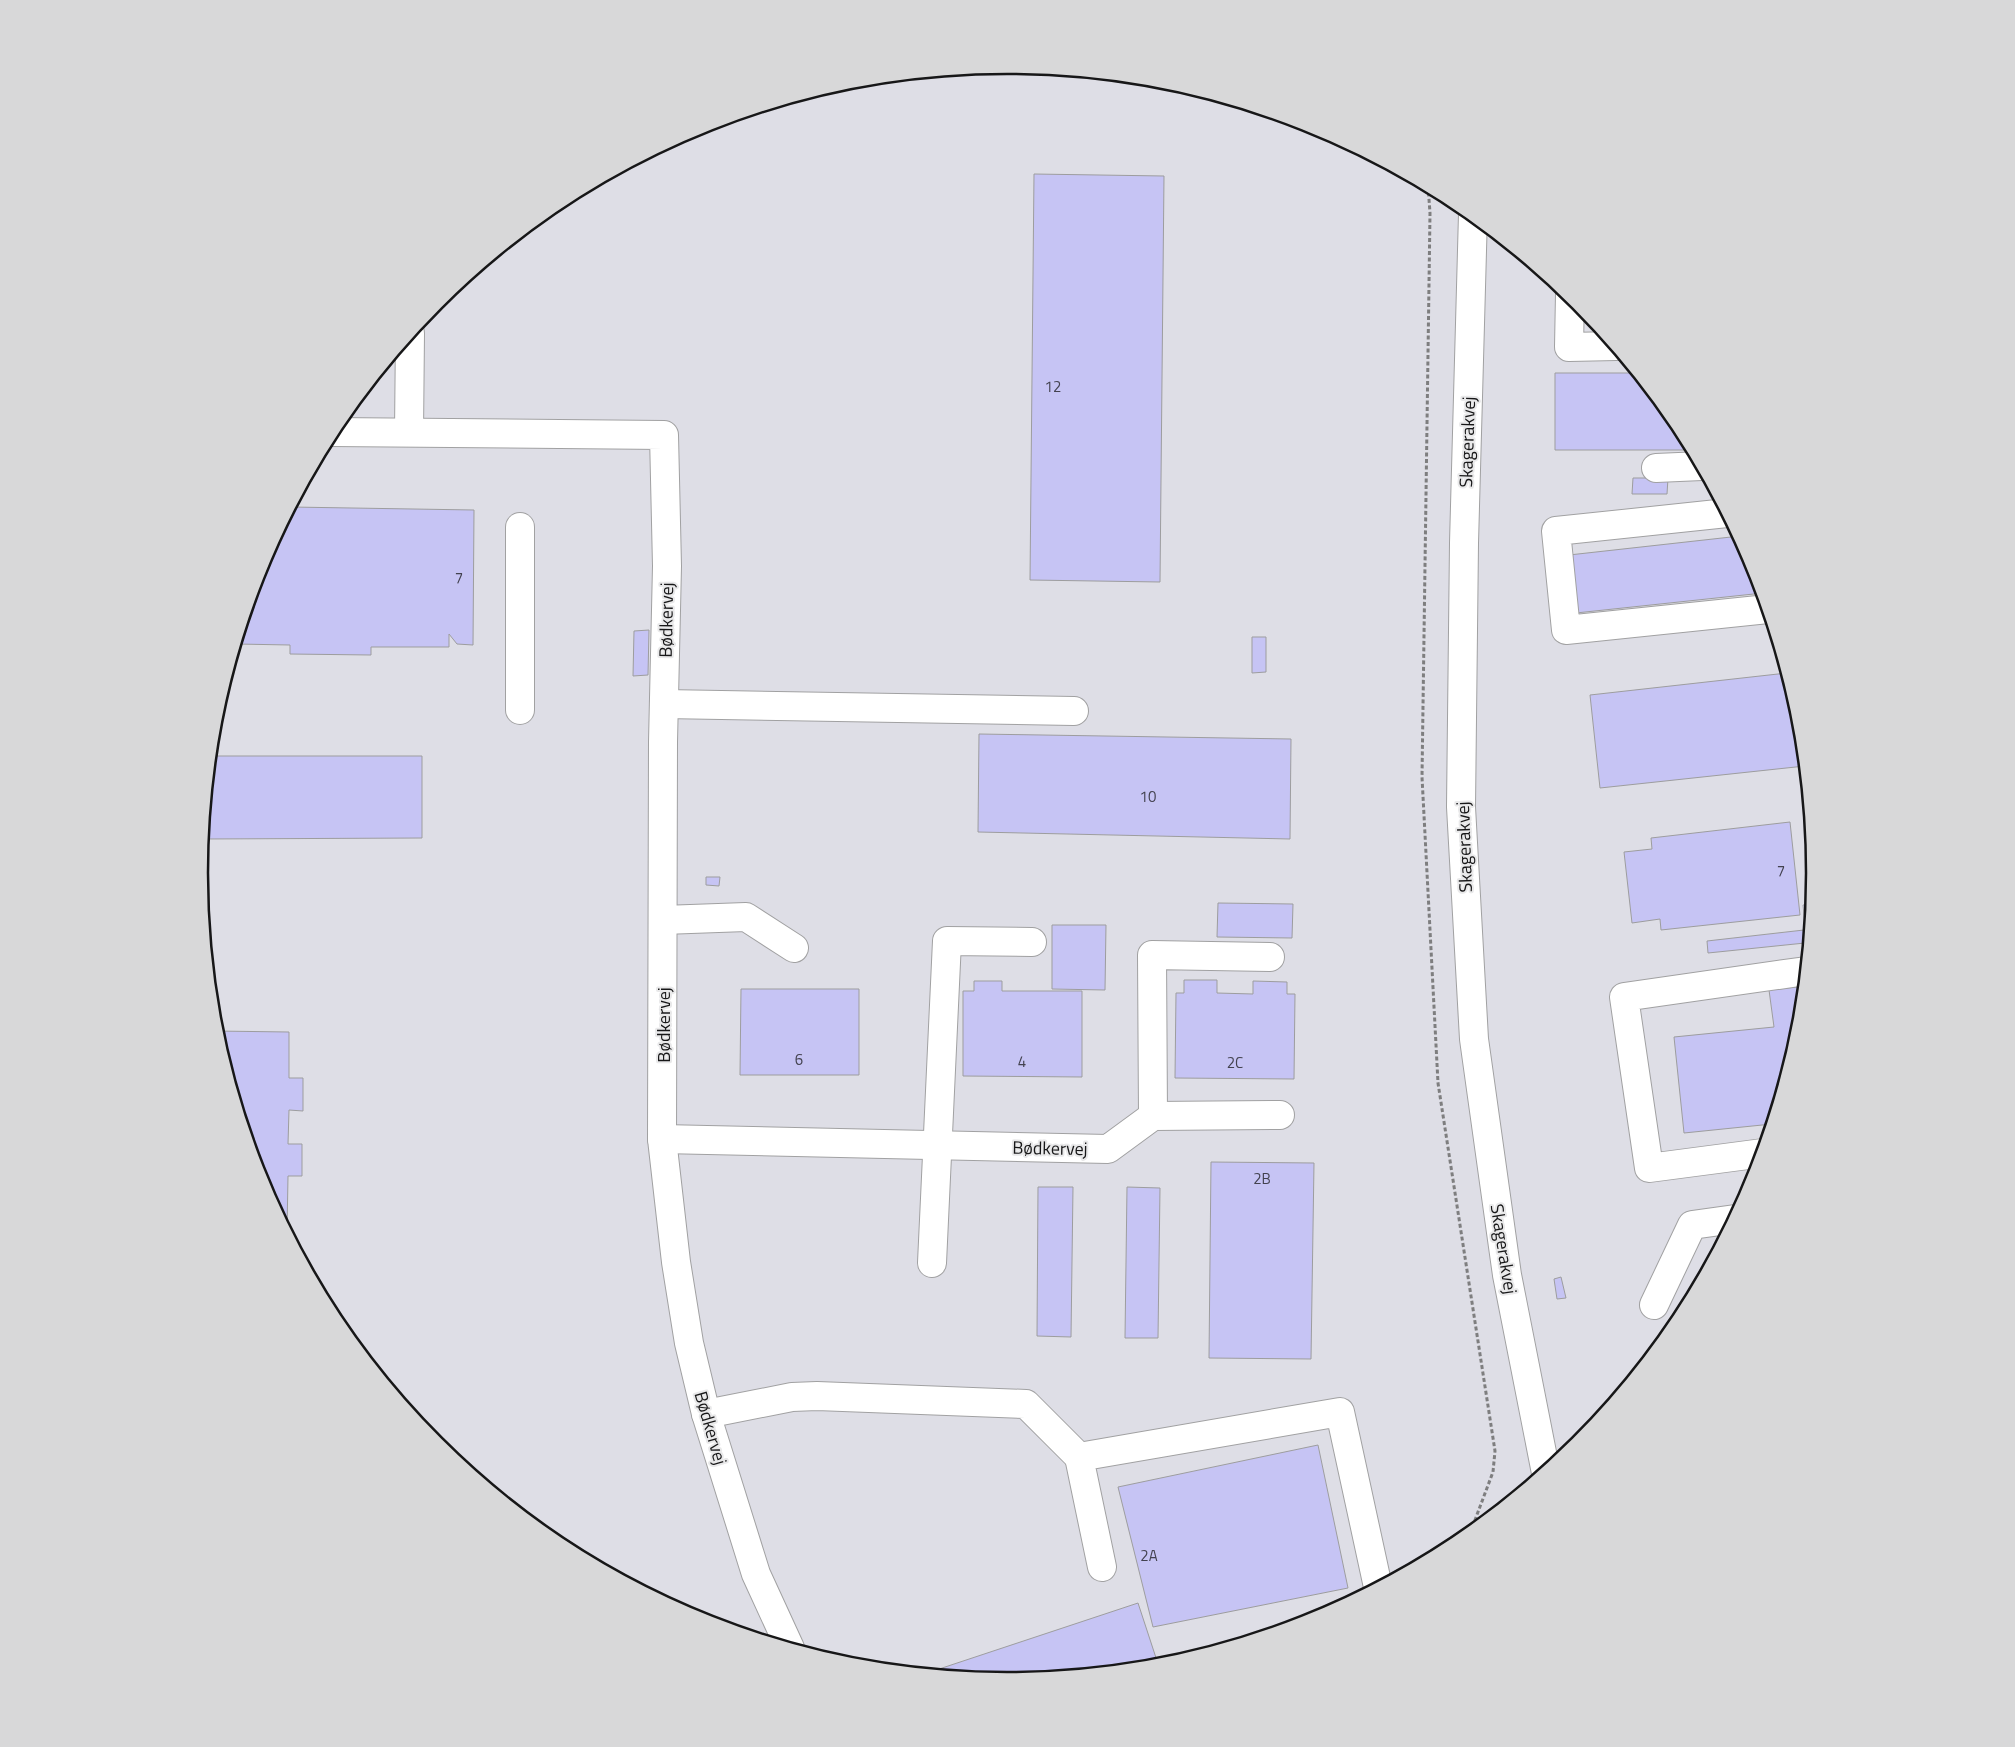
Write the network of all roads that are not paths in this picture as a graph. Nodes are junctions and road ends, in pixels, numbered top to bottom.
1 (1473, 224) edge
2 (1570, 305) edge
3 (410, 342) edge
4 (1609, 346) edge
5 (341, 432) edge
6 (409, 432) junction
7 (1695, 466) edge
8 (1656, 468) dead end
9 (1722, 514) edge
10 (520, 527) dead end
11 (1763, 610) edge
12 (664, 704) junction
13 (520, 710) dead end
14 (1074, 711) dead end
15 (663, 920) junction
16 (1032, 942) dead end
17 (794, 948) dead end
18 (1270, 957) dead end
19 (1801, 972) edge
20 (1280, 1115) dead end
21 (1153, 1116) junction
22 (662, 1139) junction
23 (937, 1145) junction
24 (1756, 1154) edge
25 (1728, 1220) edge
26 (932, 1263) dead end
27 (1654, 1305) dead end
28 (706, 1414) junction
29 (1079, 1457) junction
30 (1545, 1466) edge
31 (1102, 1567) dead end
32 (1377, 1582) edge
33 (787, 1642) edge

1 - 30 street, Skagerakvej
2 - 4 street
3 - 6 street
5 - 6 street, Bødkervej
6 - 12 street, Bødkervej
7 - 8 street
9 - 11 street
10 - 13 street
12 - 14 street
12 - 15 street, Bødkervej
15 - 17 street
15 - 22 street, Bødkervej
16 - 23 street
18 - 21 street
19 - 24 street
20 - 21 street
21 - 23 street, Bødkervej
22 - 23 street, Bødkervej
22 - 28 street, Bødkervej
23 - 26 street
25 - 27 street
28 - 29 street
28 - 33 street, Bødkervej
29 - 31 street
29 - 32 street

